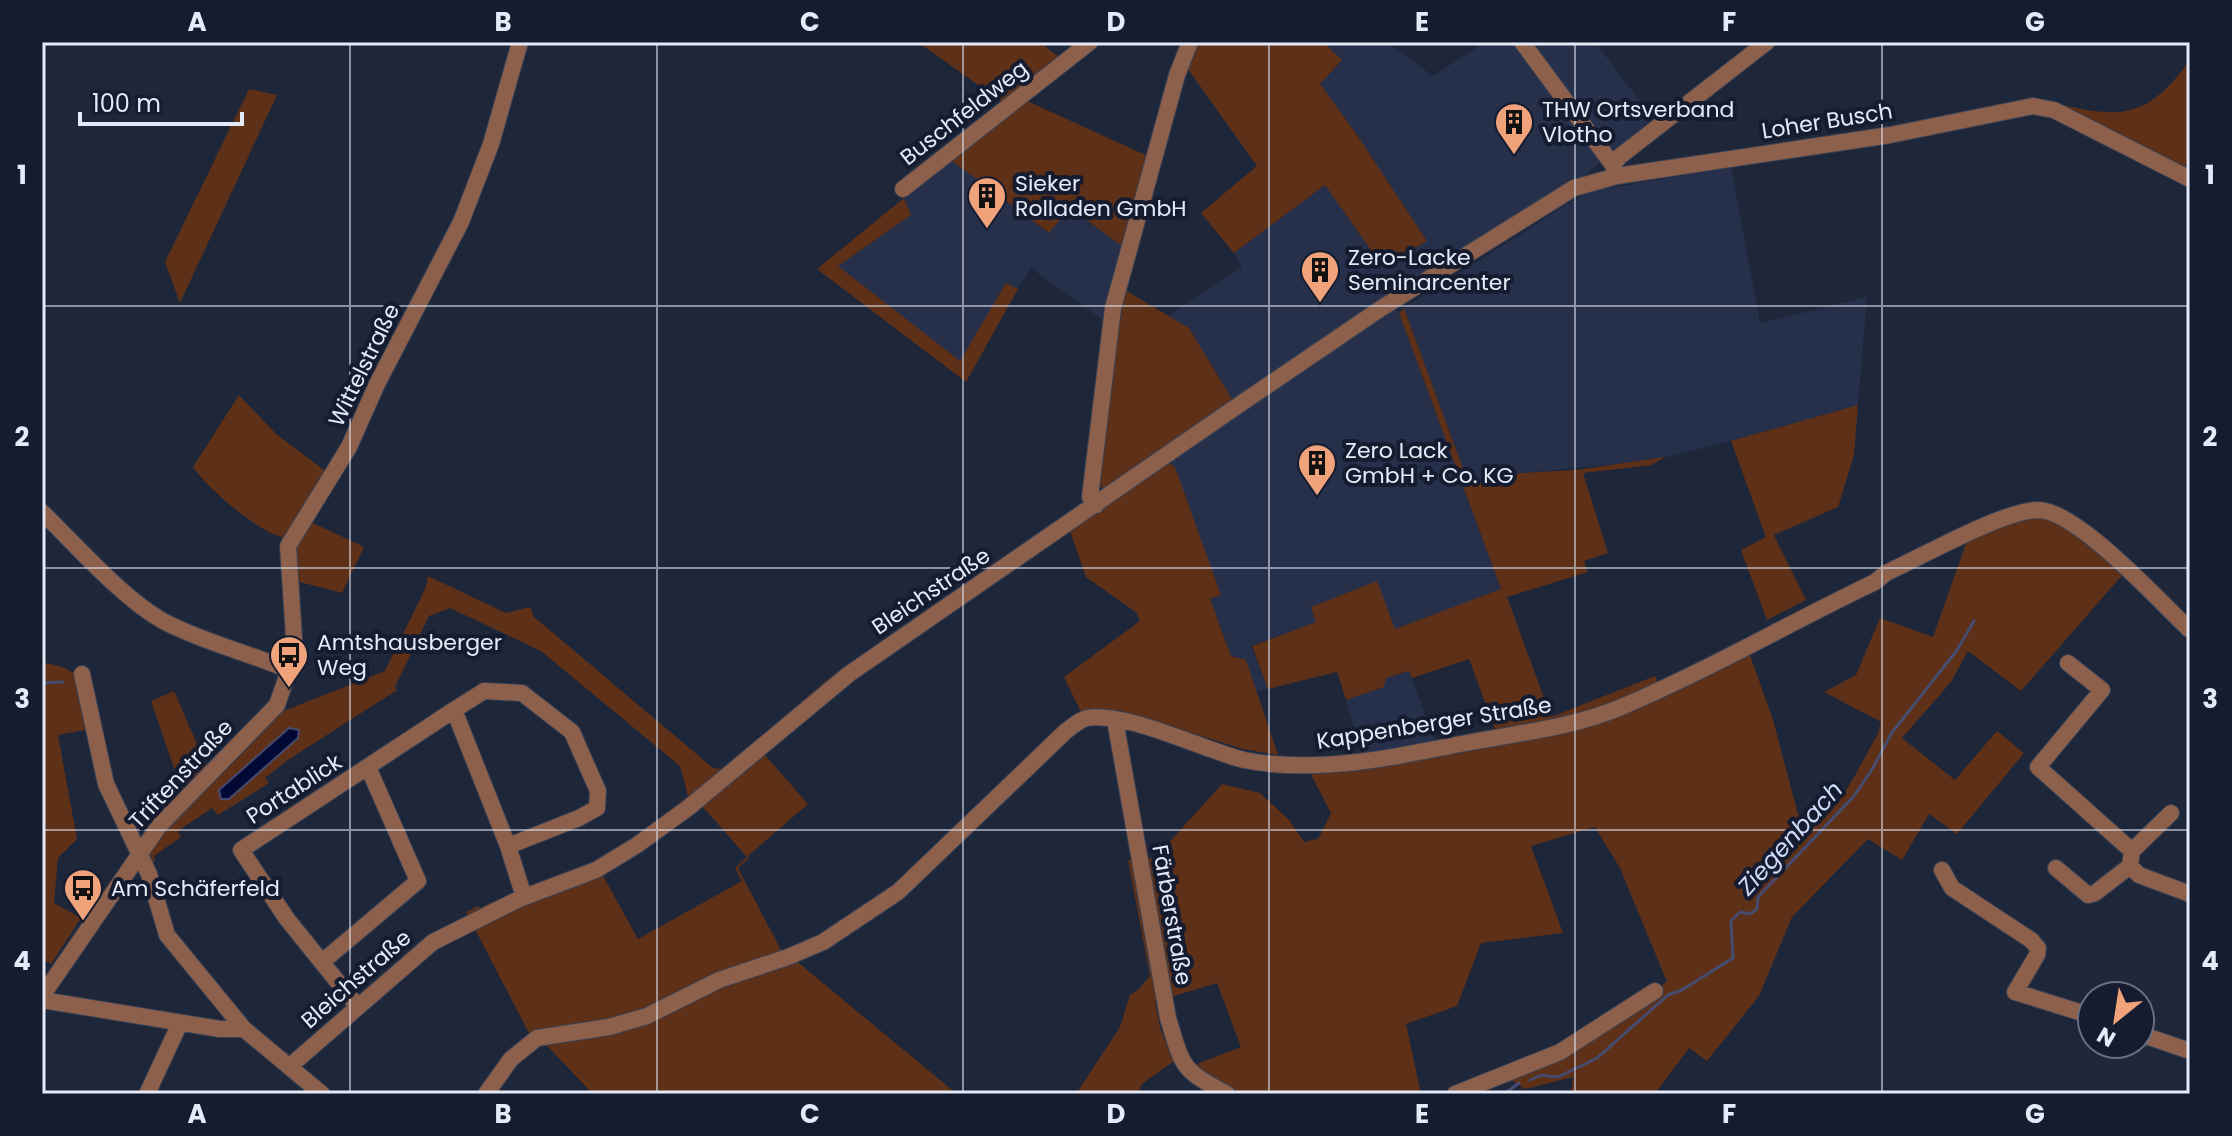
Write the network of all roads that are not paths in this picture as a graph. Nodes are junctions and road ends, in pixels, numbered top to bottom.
1 (520, 42) edge
2 (1090, 42) edge
3 (1190, 42) edge
4 (1522, 42) edge
5 (1767, 42) edge
6 (1615, 170) junction
7 (2190, 179) edge
8 (903, 189) dead end
9 (1096, 505) junction
10 (42, 512) edge
11 (2190, 630) edge
12 (2068, 663) dead end
13 (291, 671) junction
14 (82, 674) dead end
15 (277, 705) joint
16 (454, 710) junction
17 (1115, 720) junction
18 (368, 767) junction
19 (2171, 813) dead end
20 (508, 846) junction
21 (139, 851) junction
22 (2131, 858) junction
23 (2056, 868) dead end
24 (1942, 870) dead end
25 (2190, 894) edge
26 (524, 897) junction
27 (322, 962) junction
28 (1655, 991) dead end
29 (42, 998) edge
30 (358, 1007) junction
31 (2076, 1011) edge
32 (180, 1023) junction
33 (244, 1029) junction
34 (2156, 1039) edge
35 (2190, 1051) edge
36 (290, 1066) junction
37 (147, 1094) edge
38 (322, 1094) edge
39 (486, 1094) edge
40 (1227, 1094) edge
41 (1455, 1094) edge

1 - 13 street, Wittelstraße
2 - 8 street, Buschfeldweg
3 - 9 street
4 - 6 street
5 - 6 street, Bleichstraße
6 - 7 street, Loher Busch
6 - 9 street, Bleichstraße
9 - 26 street, Bleichstraße
10 - 13 street
11 - 17 street, Kappenberger Straße
12 - 22 street
13 - 15 street, Wittelstraße
14 - 21 street
15 - 21 street, Triftenstraße
16 - 18 street, Portablick
16 - 20 street
16 - 20 street, Portablick
17 - 39 street, Kappenberger Straße
17 - 40 street, Färberstraße
18 - 27 street
18 - 27 street, Portablick
19 - 22 street
20 - 26 street
21 - 29 street, Triftenstraße
21 - 33 street
22 - 23 street
22 - 25 street
24 - 31 street
26 - 30 street, Bleichstraße
27 - 30 street, Portablick
28 - 41 street
29 - 32 street
30 - 36 street, Bleichstraße
32 - 33 street
32 - 37 street
33 - 36 street
34 - 35 street
36 - 38 street

